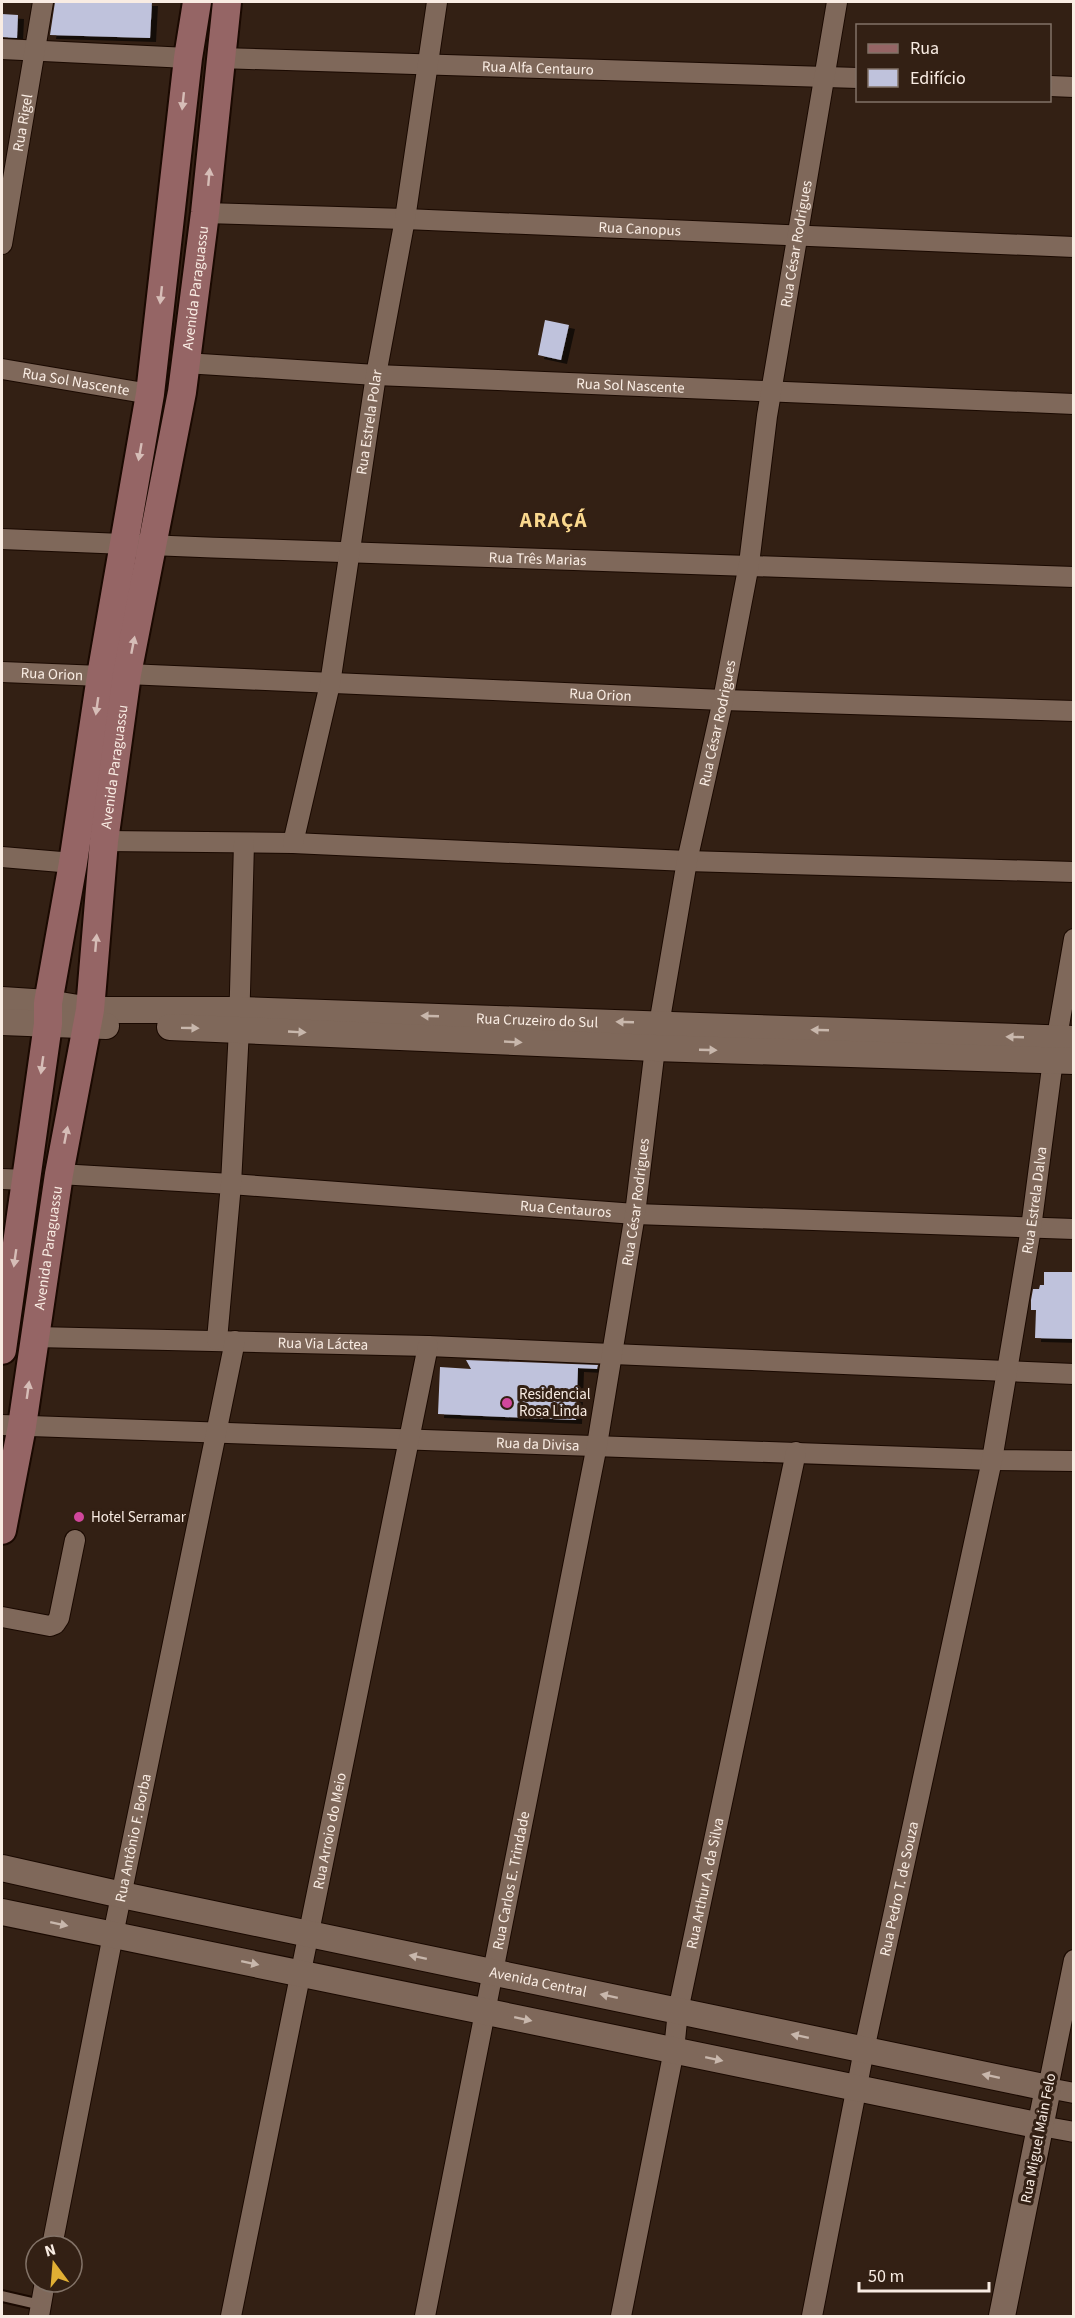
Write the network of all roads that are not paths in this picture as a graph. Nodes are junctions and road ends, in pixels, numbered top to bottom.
1 (43, 2) edge
2 (197, 2) edge
3 (227, 2) edge
4 (437, 2) edge
5 (837, 2) edge
6 (2, 49) edge
7 (35, 50) junction
8 (188, 58) junction
9 (220, 58) junction
10 (429, 64) junction
11 (823, 76) junction
12 (856, 78) edge
13 (1051, 86) edge
14 (1074, 87) edge
15 (4, 210) edge
16 (205, 213) junction
17 (405, 219) junction
18 (799, 236) junction
19 (2, 244) edge
20 (1074, 247) edge
21 (185, 363) junction
22 (2, 369) edge
23 (376, 375) junction
24 (772, 393) junction
25 (150, 394) junction
26 (1074, 404) edge
27 (2, 539) edge
28 (124, 545) junction
29 (153, 546) junction
30 (348, 552) junction
31 (749, 564) junction
32 (1074, 577) edge
33 (2, 672) edge
34 (114, 675) junction
35 (330, 684) junction
36 (723, 700) junction
37 (1074, 711) edge
38 (104, 841) junction
39 (244, 843) junction
40 (293, 843) junction
41 (2, 857) edge
42 (687, 861) junction
43 (73, 863) junction
44 (1074, 872) edge
45 (1074, 939) edge
46 (2, 1000) edge
47 (48, 1013) junction
48 (89, 1018) junction
49 (239, 1020) junction
50 (2, 1022) edge
51 (658, 1036) junction
52 (1064, 1050) edge
53 (59, 1174) junction
54 (14, 1179) edge
55 (231, 1184) junction
56 (634, 1214) junction
57 (1031, 1228) junction
58 (1074, 1229) edge
59 (35, 1336) junction
60 (2, 1339) edge
61 (226, 1340) junction
62 (428, 1346) junction
63 (611, 1355) junction
64 (1006, 1372) junction
65 (1074, 1374) edge
66 (12, 1426) edge
67 (217, 1432) junction
68 (409, 1439) junction
69 (597, 1445) junction
70 (796, 1452) junction
71 (992, 1460) junction
72 (1074, 1461) edge
73 (2, 1530) edge
74 (75, 1540) dead end
75 (2, 1617) edge
76 (2, 1868) edge
77 (122, 1895) junction
78 (2, 1912) edge
79 (308, 1934) junction
80 (113, 1935) junction
81 (1074, 1960) edge
82 (492, 1972) junction
83 (299, 1973) junction
84 (678, 2011) junction
85 (485, 2012) junction
86 (674, 2050) junction
87 (864, 2050) junction
88 (856, 2088) junction
89 (1048, 2088) junction
90 (1074, 2093) edge
91 (1041, 2126) junction
92 (1074, 2133) edge
93 (54, 2234) edge
94 (43, 2294) edge
95 (2, 2296) edge
96 (40, 2311) edge
97 (231, 2316) edge
98 (425, 2316) edge
99 (621, 2316) edge
100 (812, 2316) edge
101 (1002, 2316) edge

1 - 7 street, Rua Rigel
2 - 8 main road, Avenida Paraguassu
3 - 9 main road, Avenida Paraguassu
4 - 10 street, Rua Estrela Polar
5 - 11 street, Rua César Rodrigues
6 - 7 street
7 - 8 street
7 - 15 street, Rua Rigel
8 -> 25 main road, Avenida Paraguassu
9 - 10 street, Rua Alfa Centauro
16 -> 9 main road, Avenida Paraguassu
10 - 11 street, Rua Alfa Centauro
10 - 17 street, Rua Estrela Polar
11 - 12 street, Rua Alfa Centauro
11 - 18 street, Rua César Rodrigues
13 - 14 street
15 - 19 street, Rua Rigel
16 - 17 street, Rua Canopus
16 - 21 main road, Avenida Paraguassu
17 - 18 street, Rua Canopus
17 - 23 street, Rua Estrela Polar
18 - 20 street, Rua Canopus
18 - 24 street, Rua César Rodrigues
21 - 23 street, Rua Sol Nascente
21 - 29 main road, Avenida Paraguassu
22 - 25 street, Rua Sol Nascente
23 - 24 street, Rua Sol Nascente
23 - 30 street, Rua Estrela Polar
24 - 26 street, Rua Sol Nascente
24 - 31 street, Rua César Rodrigues
25 -> 28 main road, Avenida Paraguassu
27 - 28 street, Rua Três Marias
28 - 29 street, Rua Três Marias
28 - 34 main road, Avenida Paraguassu
29 - 30 street, Rua Três Marias
34 -> 29 main road, Avenida Paraguassu
30 - 31 street, Rua Três Marias
30 - 35 street, Rua Estrela Polar
31 - 32 street, Rua Três Marias
31 - 36 street, Rua César Rodrigues
33 - 34 street, Rua Orion
34 - 35 street, Rua Orion
34 - 38 main road, Avenida Paraguassu
34 -> 43 main road, Avenida Paraguassu
35 - 36 street, Rua Orion
35 - 40 street, Rua Estrela Polar
36 - 37 street, Rua Orion
36 - 42 street, Rua César Rodrigues
38 - 39 street
48 -> 38 main road, Avenida Paraguassu
39 - 40 street
39 - 49 street, Rua Antônio F. Borba
40 - 42 street
41 - 43 street
42 - 44 street
42 - 51 street, Rua César Rodrigues
43 - 47 main road, Avenida Paraguassu
45 - 52 street, Rua Estrela Dalva
46 - 47 street, Rua Cruzeiro do Sul
47 - 48 street, Rua Cruzeiro do Sul
47 - 50 street, Rua Cruzeiro do Sul
47 -> 54 main road, Avenida Paraguassu
48 - 49 street, Rua Cruzeiro do Sul
53 -> 48 main road, Avenida Paraguassu
49 - 51 street, Rua Cruzeiro do Sul
49 - 55 street, Rua Antônio F. Borba
51 - 52 street, Rua Cruzeiro do Sul
51 - 56 street, Rua César Rodrigues
52 - 57 street, Rua Estrela Dalva
53 - 55 street, Rua Centauros
53 - 59 main road, Avenida Paraguassu
54 -> 60 main road, Avenida Paraguassu
55 - 56 street, Rua Centauros
55 - 61 street, Rua Antônio F. Borba
56 - 57 street, Rua Centauros
56 - 63 street, Rua César Rodrigues
57 - 58 street, Rua Centauros
57 - 64 street, Rua Estrela Dalva
59 - 61 street, Rua Via Láctea
66 -> 59 main road, Avenida Paraguassu
61 - 62 street, Rua Via Láctea
61 - 67 street, Rua Antônio F. Borba
62 - 63 street, Rua Via Láctea
62 - 68 street, Rua Arroio do Meio
63 - 64 street, Rua Via Láctea
63 - 69 street, Rua César Rodrigues
64 - 65 street, Rua Via Láctea
64 - 71 street, Rua Estrela Dalva
66 - 67 street, Rua da Divisa
66 - 73 main road, Avenida Paraguassu
67 - 68 street, Rua da Divisa
67 - 77 street, Rua Antônio F. Borba
68 - 69 street, Rua da Divisa
68 - 79 street, Rua Arroio do Meio
69 - 70 street, Rua da Divisa
69 - 82 street, Rua Carlos E. Trindade
70 - 71 street, Rua da Divisa
70 - 84 street, Rua Arthur A. da Silva
71 - 72 street, Rua da Divisa
71 - 87 street, Rua Pedro T. de Souza
74 - 75 street
76 - 77 street, Avenida Central
77 - 79 street, Avenida Central
77 - 80 street, Rua Antônio F. Borba
78 -> 80 street
82 -> 79 street, Avenida Central
79 - 83 street, Rua Arroio do Meio
80 -> 83 street
80 - 93 street, Rua Antônio F. Borba
81 - 89 street, Rua Miguel Main Felo
84 -> 82 street, Avenida Central
82 - 85 street, Rua Carlos E. Trindade
83 - 85 street
83 - 97 street, Rua Arroio do Meio
84 - 86 street, Rua Arthur A. da Silva
87 -> 84 street, Avenida Central
85 -> 86 street
85 - 98 street, Rua Carlos E. Trindade
86 -> 88 street
86 - 99 street, Rua Arthur A. da Silva
87 - 88 street, Rua Pedro T. de Souza
89 -> 87 street, Avenida Central
88 - 91 street
88 - 100 street, Rua Pedro T. de Souza
89 - 90 street, Avenida Central
89 - 91 street, Rua Miguel Main Felo
91 - 92 street
91 - 101 street, Rua Miguel Main Felo
94 - 96 street
95 - 96 lane

